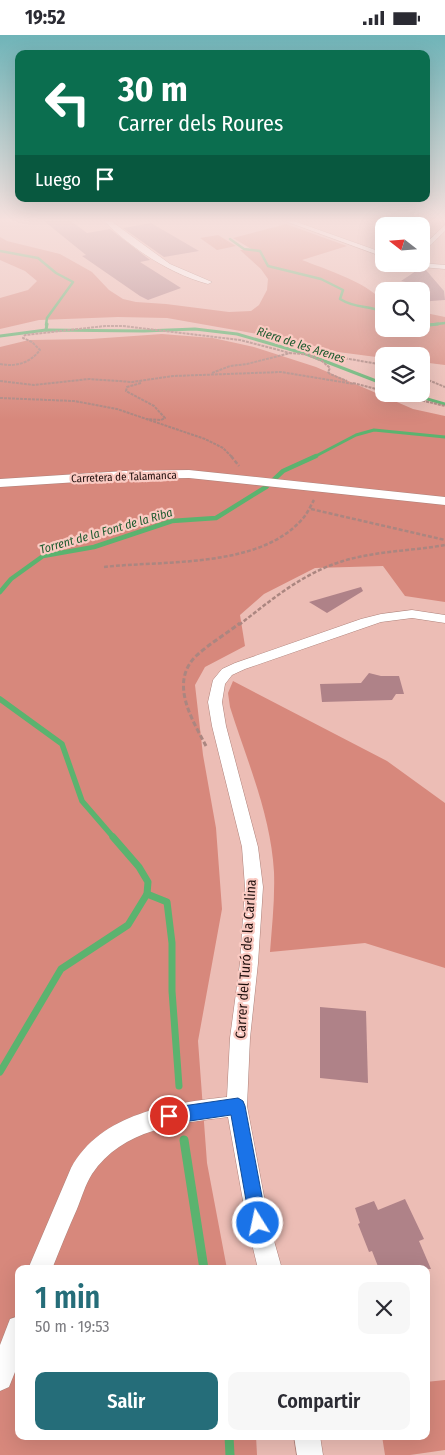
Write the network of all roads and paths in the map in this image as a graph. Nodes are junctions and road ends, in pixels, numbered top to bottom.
1 (290, 353) junction
2 (306, 354) junction
3 (0, 364) edge
4 (375, 364) edge
5 (199, 375) junction
6 (0, 381) edge
7 (430, 381) edge
8 (354, 383) junction
9 (445, 387) edge
10 (375, 389) edge
11 (0, 398) edge
12 (428, 402) edge
13 (445, 406) edge
14 (147, 419) junction
15 (247, 479) junction
16 (0, 483) edge
17 (336, 489) junction
18 (445, 501) edge
19 (311, 509) junction
20 (445, 540) edge
21 (445, 545) edge
22 (104, 567) dead end
23 (445, 619) edge
24 (231, 767) junction
25 (238, 1106) junction
26 (42, 1265) edge
27 (269, 1265) edge
28 (15, 1339) edge
29 (0, 1378) edge
30 (308, 1440) edge
31 (310, 1455) edge

1 - 2 path
1 - 3 path
1 - 5 path
2 - 4 path
2 - 8 path
5 - 6 path
5 - 8 path
5 - 14 path
7 - 9 path
8 - 10 path
11 - 14 path
12 - 13 path
14 - 15 path
15 - 16 street, Carretera de Talamanca
15 - 17 street, Carretera de Talamanca
17 - 18 street, Carretera de Talamanca
17 - 19 path
19 - 20 path
19 - 22 path
21 - 24 path
23 - 24 street, Carrer del Turó de la Carlina
24 - 25 street, Carrer del Turó de la Carlina
25 - 26 street
25 - 27 street, Carrer del Turó de la Carlina
28 - 29 street
30 - 31 street

